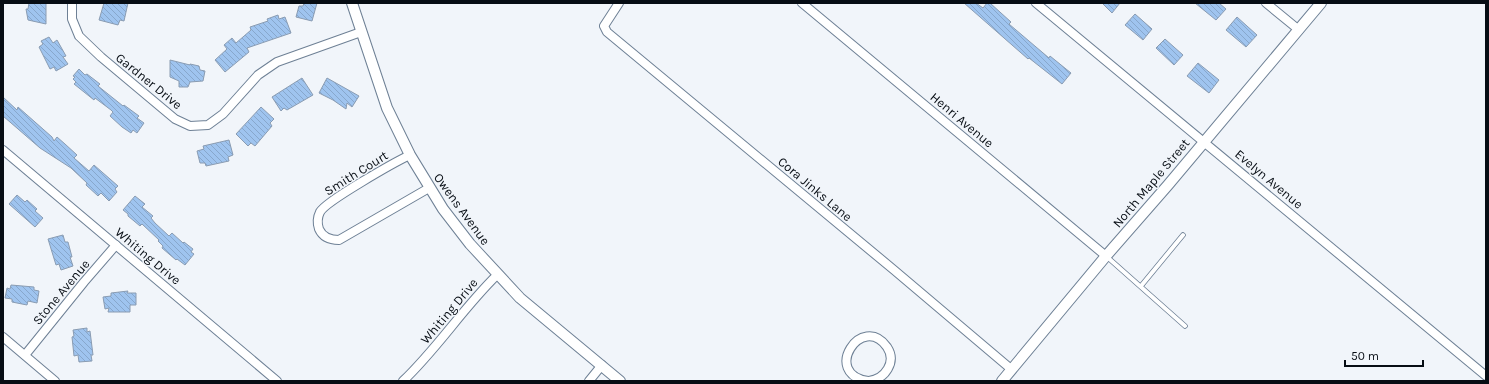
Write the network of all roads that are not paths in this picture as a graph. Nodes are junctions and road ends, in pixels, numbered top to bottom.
1 (72, 3) edge
2 (352, 3) edge
3 (619, 3) edge
4 (802, 3) edge
5 (1036, 3) edge
6 (1266, 3) edge
7 (1321, 3) edge
8 (1299, 30) junction
9 (360, 32) junction
10 (1204, 141) junction
11 (3, 150) edge
12 (410, 155) junction
13 (430, 188) junction
14 (1183, 235) dead end
15 (116, 246) junction
16 (1106, 256) junction
17 (497, 275) junction
18 (1141, 286) junction
19 (1184, 326) dead end
20 (3, 337) edge
21 (25, 355) junction
22 (602, 365) junction
23 (1011, 369) junction
24 (1486, 376) edge
25 (884, 379) edge
26 (55, 381) edge
27 (277, 381) edge
28 (403, 381) edge
29 (589, 381) edge
30 (620, 381) edge
31 (868, 381) edge
32 (1002, 381) edge

1 - 9 street, Gardner Drive
2 - 9 street, Owens Avenue
3 - 23 street, Cora Jinks Lane
4 - 16 street, Henri Avenue
5 - 10 street, Evelyn Avenue
6 - 8 street
7 - 8 street, North Maple Street
8 - 10 street, North Maple Street
9 - 12 street, Owens Avenue
10 - 16 street, North Maple Street
10 - 24 street, Evelyn Avenue
11 - 15 street, Whiting Drive
12 - 13 street, Owens Avenue
12 - 13 street, Smith Court
13 - 17 street, Owens Avenue
14 - 18 lane
15 - 21 street, Stone Avenue
15 - 27 street, Whiting Drive
16 - 18 lane
16 - 23 street, North Maple Street
17 - 22 street, Owens Avenue
17 - 28 street, Whiting Drive
18 - 19 lane
20 - 21 street
21 - 26 street
22 - 29 street
22 - 30 street, Owens Avenue
23 - 32 street, North Maple Street
25 - 31 street
25 - 31 street

